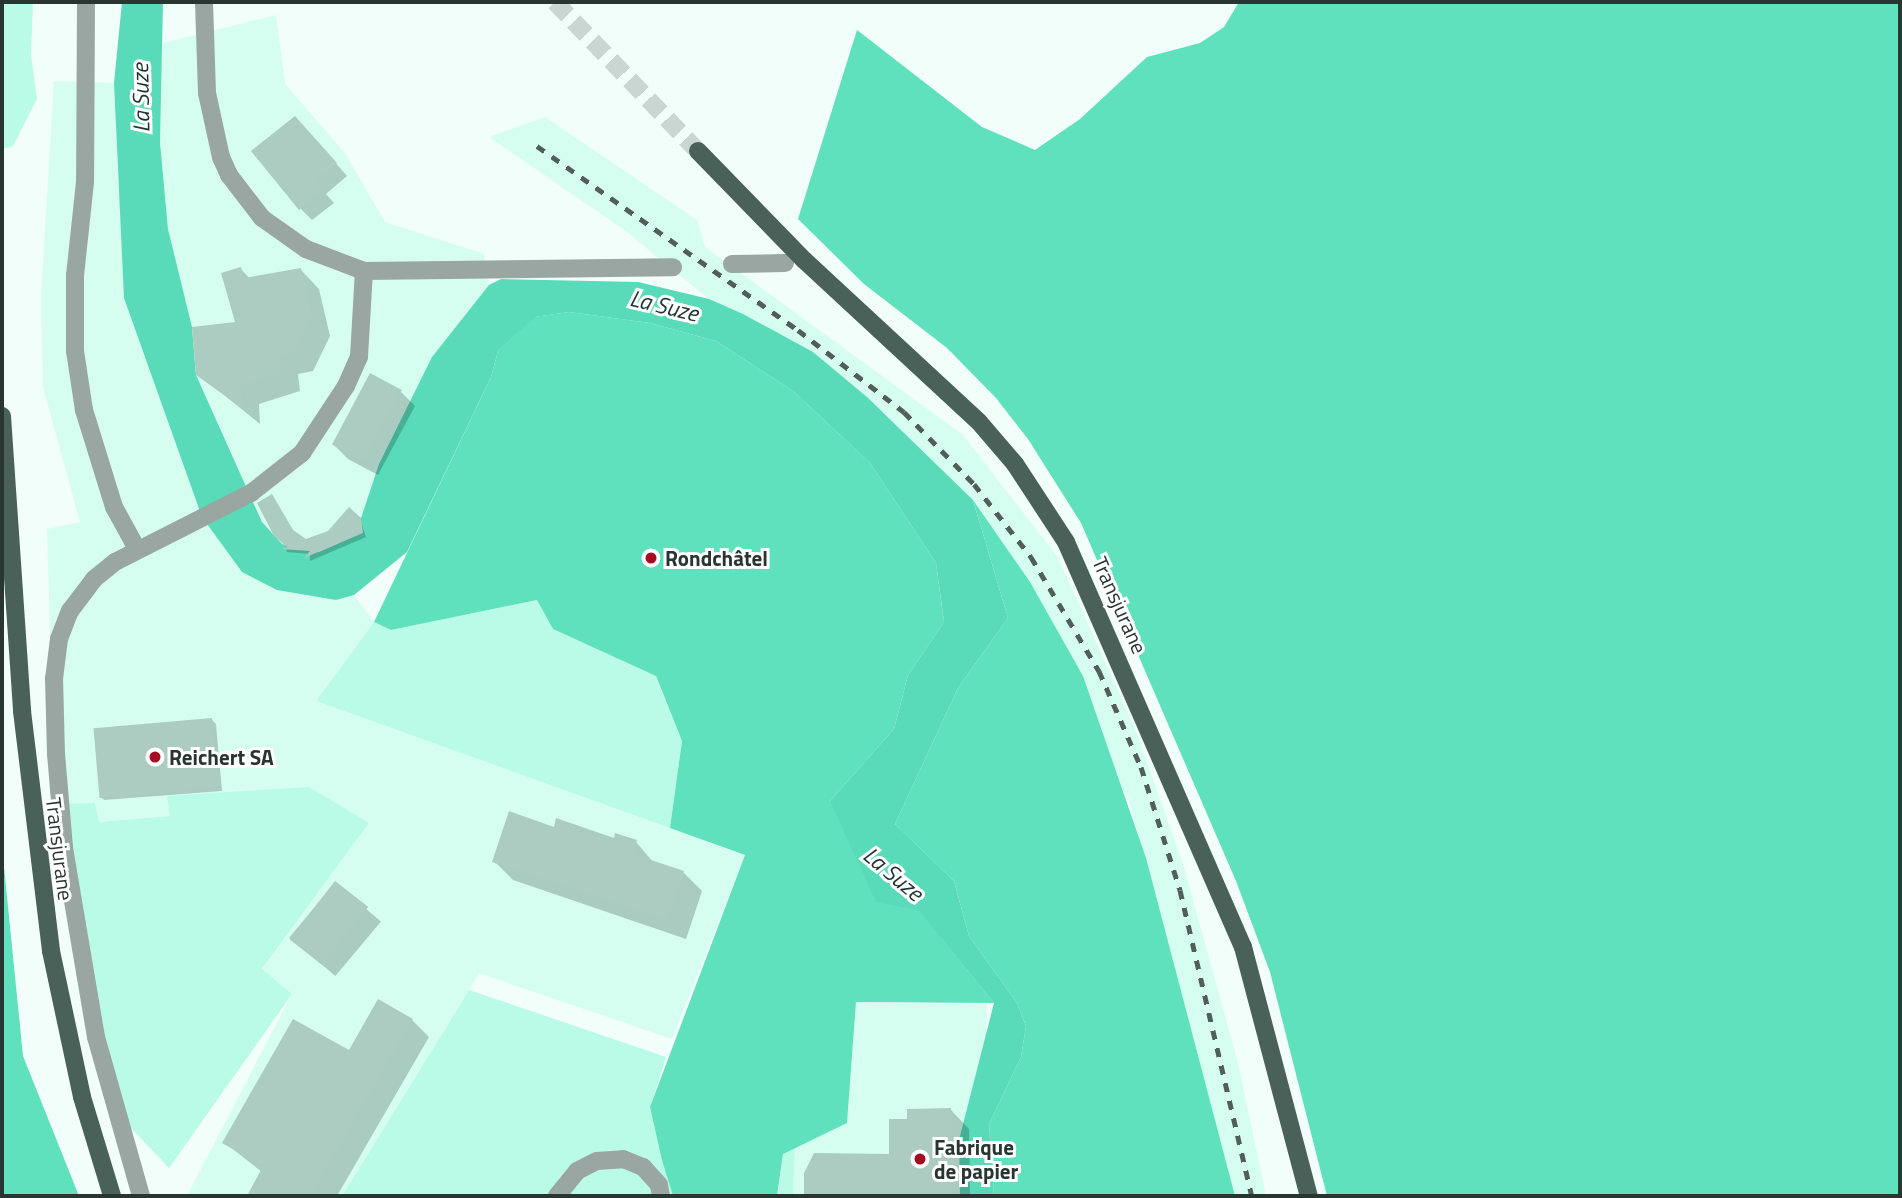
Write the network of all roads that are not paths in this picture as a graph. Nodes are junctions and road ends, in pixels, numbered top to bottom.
1 (86, 2) edge
2 (204, 2) edge
3 (698, 151) tunnel mouth
4 (786, 263) dead end
5 (732, 264) dead end
6 (673, 267) dead end
7 (364, 271) junction
8 (2, 416) edge
9 (137, 549) junction
10 (112, 1196) edge
11 (141, 1196) edge
12 (557, 1196) edge
13 (661, 1196) edge
14 (1309, 1196) edge

1 - 9 street
2 - 7 street
3 - 14 main road, Transjurane
4 - 5 street
6 - 7 street
7 - 9 street
8 - 10 main road, Transjurane
9 - 11 street
12 - 13 street

